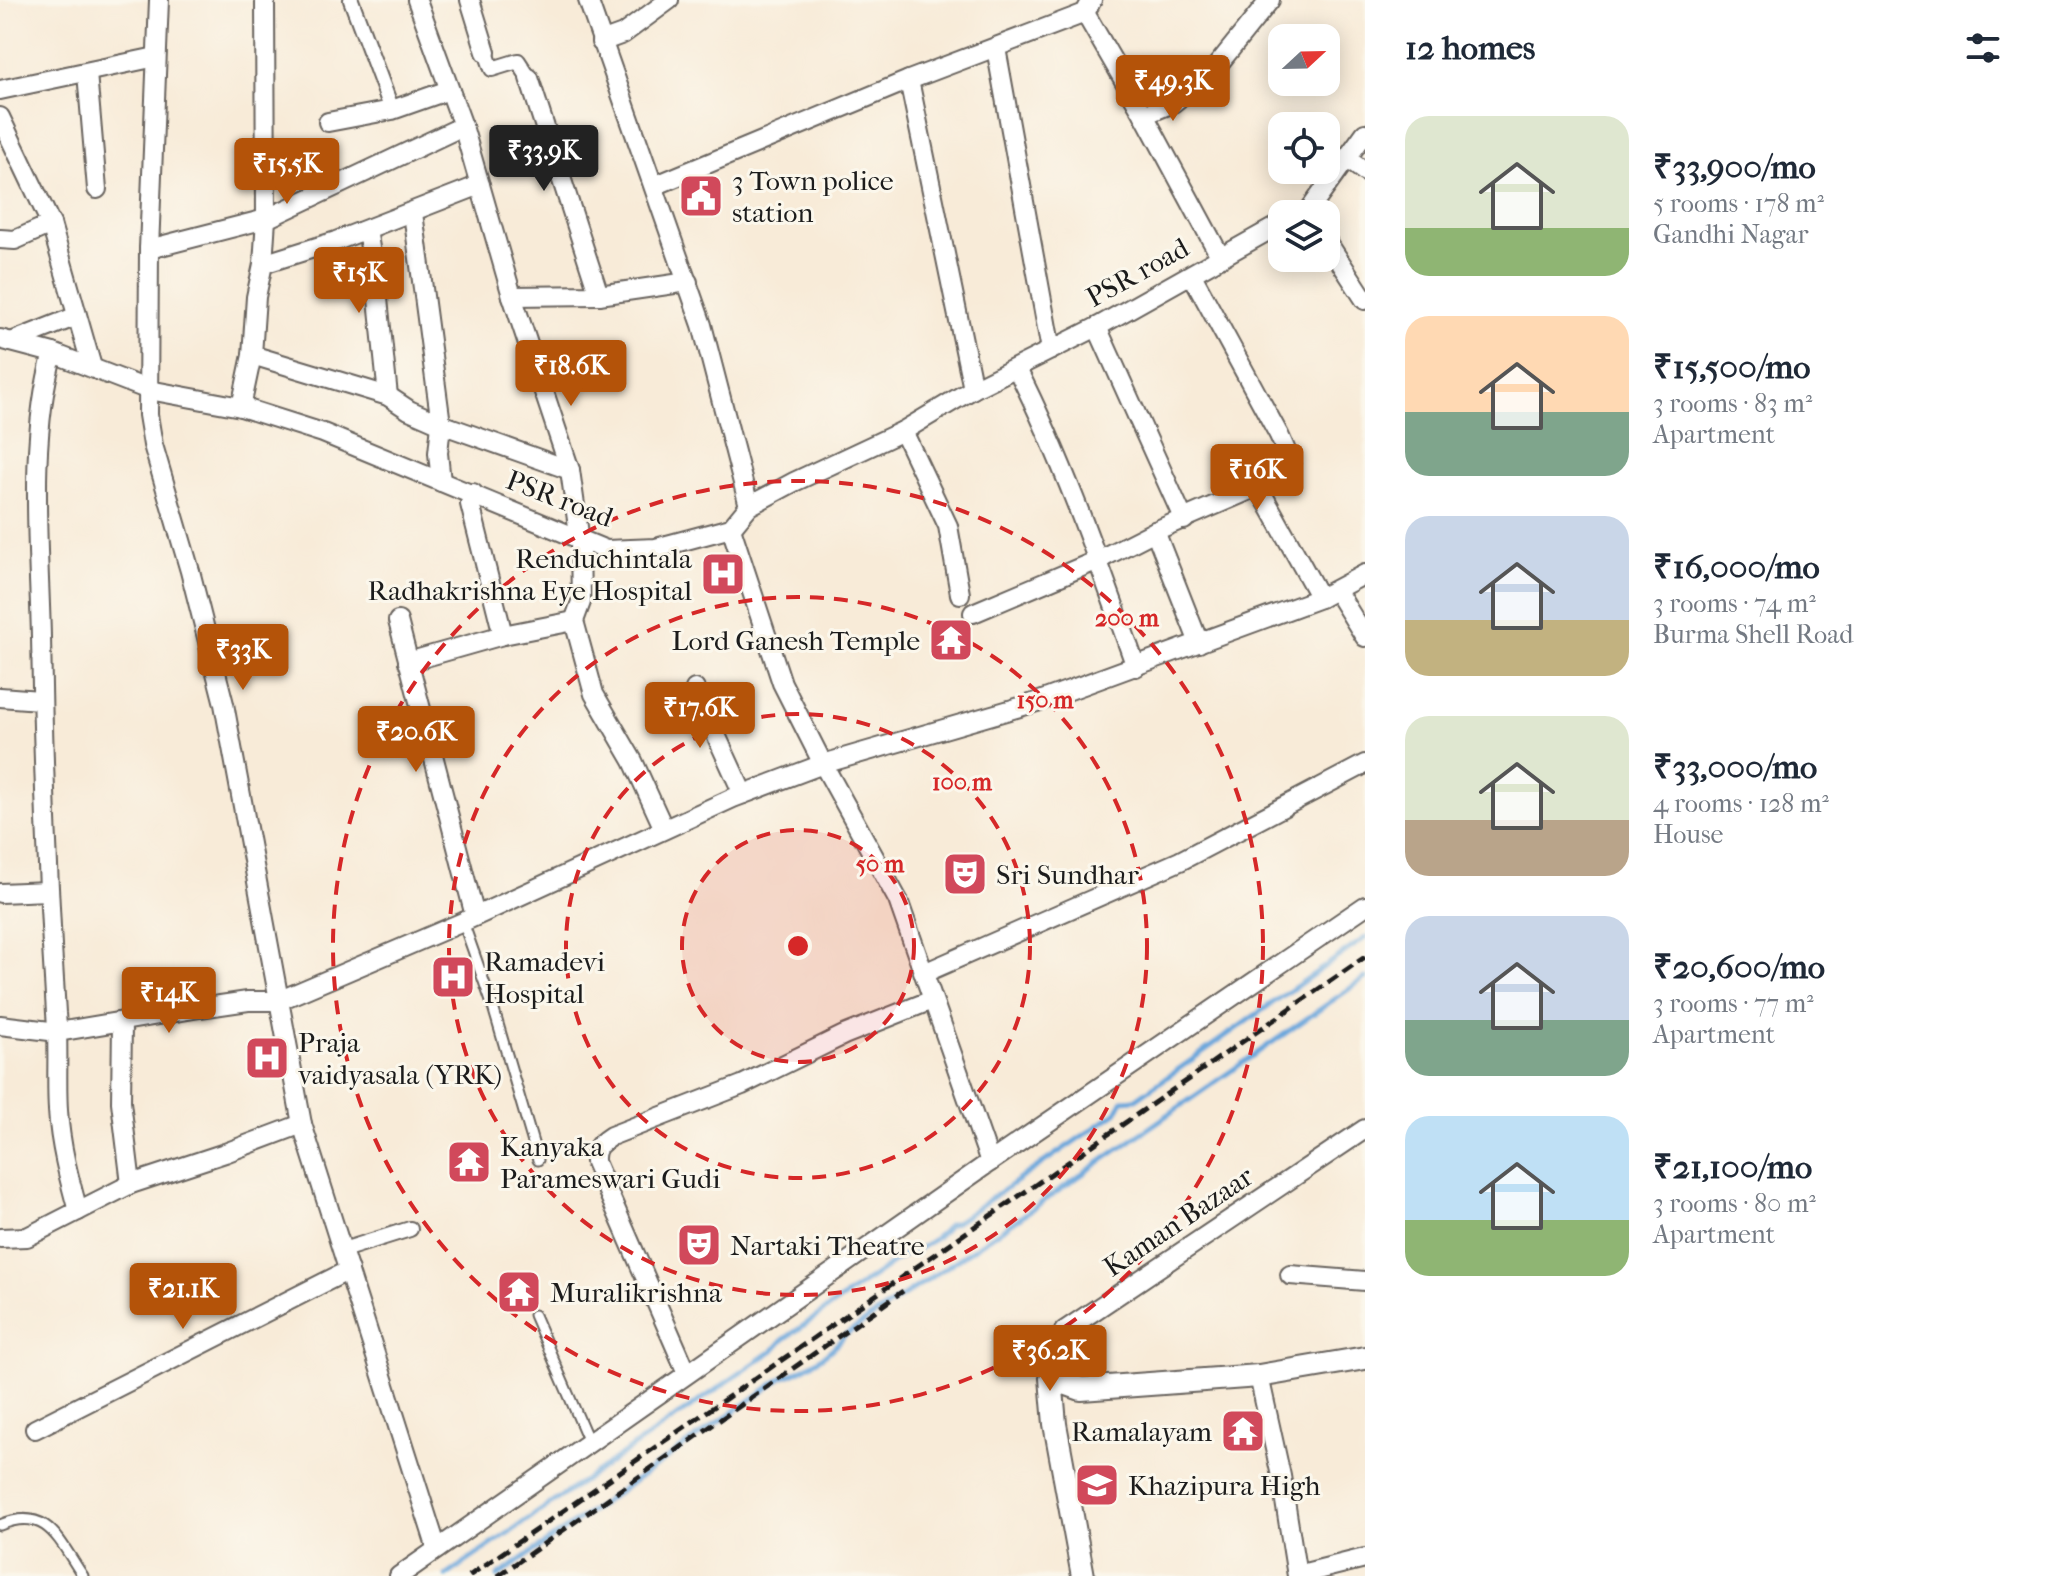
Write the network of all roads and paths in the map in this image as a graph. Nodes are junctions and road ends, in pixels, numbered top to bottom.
1 (159, 0) edge
2 (265, 0) edge
3 (351, 0) edge
4 (417, 0) edge
5 (470, 0) edge
6 (588, 0) edge
7 (669, 0) edge
8 (1270, 0) edge
9 (1088, 6) edge
10 (601, 42) junction
11 (996, 48) junction
12 (486, 52) joint
13 (156, 57) junction
14 (87, 73) junction
15 (529, 78) joint
16 (909, 80) junction
17 (0, 90) edge
18 (449, 90) junction
19 (392, 110) junction
20 (1144, 115) junction
21 (0, 117) edge
22 (328, 122) dead end
23 (463, 126) junction
24 (1365, 133) edge
25 (1346, 158) junction
26 (1365, 172) edge
27 (480, 185) junction
28 (654, 186) junction
29 (97, 189) dead end
30 (1316, 200) edge
31 (413, 213) junction
32 (266, 219) junction
33 (51, 224) junction
34 (367, 230) junction
35 (1268, 230) edge
36 (0, 239) edge
37 (149, 249) junction
38 (1220, 256) junction
39 (1340, 262) edge
40 (263, 264) junction
41 (1192, 275) junction
42 (688, 282) junction
43 (599, 295) junction
44 (512, 296) junction
45 (1365, 300) edge
46 (77, 316) junction
47 (1097, 327) junction
48 (6, 340) edge
49 (1051, 350) junction
50 (53, 353) junction
51 (252, 355) junction
52 (92, 367) junction
53 (1017, 369) junction
54 (973, 389) junction
55 (149, 390) junction
56 (388, 396) junction
57 (241, 407) junction
58 (441, 424) junction
59 (903, 431) junction
60 (570, 470) junction
61 (441, 482) junction
62 (1259, 488) junction
63 (473, 493) junction
64 (749, 506) junction
65 (1184, 520) junction
66 (731, 528) junction
67 (1155, 531) junction
68 (580, 541) junction
69 (1098, 560) junction
70 (1365, 574) edge
71 (960, 594) dead end
72 (1328, 594) junction
73 (973, 613) dead end
74 (398, 621) dead end
75 (574, 621) junction
76 (503, 635) junction
77 (1365, 637) edge
78 (1199, 643) junction
79 (408, 662) junction
80 (1136, 667) junction
81 (695, 689) dead end
82 (0, 697) edge
83 (40, 700) junction
84 (823, 764) junction
85 (1365, 764) edge
86 (743, 794) junction
87 (664, 829) junction
88 (48, 891) junction
89 (0, 893) edge
90 (1365, 906) edge
91 (469, 919) junction
92 (924, 973) junction
93 (932, 1000) junction
94 (278, 1001) junction
95 (122, 1023) junction
96 (0, 1025) edge
97 (58, 1032) junction
98 (302, 1124) junction
99 (1365, 1129) edge
100 (538, 1160) dead end
101 (990, 1162) junction
102 (131, 1184) junction
103 (78, 1211) junction
104 (410, 1229) dead end
105 (0, 1238) edge
106 (343, 1250) junction
107 (349, 1270) junction
108 (1290, 1275) dead end
109 (1365, 1281) edge
110 (534, 1315) dead end
111 (1365, 1358) edge
112 (687, 1373) junction
113 (1259, 1376) junction
114 (1051, 1378) junction
115 (1081, 1389) junction
116 (1055, 1424) junction
117 (35, 1429) dead end
118 (589, 1442) junction
119 (0, 1525) edge
120 (437, 1549) junction
121 (1365, 1558) edge
122 (83, 1576) edge
123 (399, 1576) edge
124 (1083, 1576) edge
125 (1297, 1576) edge

1 - 13 street
2 - 32 street
3 - 19 street
4 - 18 street
5 - 12 street
6 - 10 street
7 - 10 street
8 - 20 street
9 - 11 street
9 - 20 street
10 - 28 street
11 - 16 street
11 - 49 street
12 - 15 street
13 - 14 street
13 - 37 street
14 - 17 street
14 - 29 street
15 - 43 street
16 - 28 street
16 - 54 street
18 - 19 street
18 - 23 street
19 - 22 street
20 - 38 street
21 - 33 street
23 - 27 street
23 - 32 street
24 - 25 street
25 - 26 street
25 - 30 street
27 - 31 street
27 - 44 street
28 - 42 street
31 - 34 street
31 - 58 street
32 - 37 street
32 - 40 street
33 - 36 street
33 - 46 street
34 - 40 street
34 - 56 street
35 - 38 street, PSR road
37 - 55 street
38 - 41 street, PSR road
39 - 45 street
40 - 51 street
41 - 47 street, PSR road
41 - 62 street
42 - 43 street
42 - 64 street
43 - 44 street
44 - 60 street
46 - 48 street
46 - 52 street
47 - 49 street, PSR road
47 - 65 street
48 - 50 street, PSR road
49 - 53 street, PSR road
50 - 52 street, PSR road
50 - 83 street
51 - 56 street
51 - 57 street
52 - 55 street, PSR road
53 - 54 street, PSR road
53 - 69 street
54 - 59 street, PSR road
55 - 57 street, PSR road
55 - 94 street
56 - 58 street
57 - 61 street, PSR road
58 - 60 street
58 - 61 street
59 - 64 street, PSR road
59 - 71 street
60 - 68 street
61 - 63 street, PSR road
62 - 65 street
62 - 72 street
63 - 68 street, PSR road
63 - 76 street
64 - 66 street, PSR road
65 - 67 street
66 - 68 street, PSR road
66 - 84 street
67 - 69 street
67 - 78 street
68 - 75 street
69 - 73 street
69 - 80 street
70 - 72 street
72 - 77 street
72 - 78 street
74 - 79 street
75 - 76 street
75 - 87 street
76 - 79 street
78 - 80 street
79 - 91 street
80 - 84 street
81 - 86 street
82 - 83 street
83 - 88 street
84 - 86 street
84 - 92 street
85 - 92 street
86 - 87 street
87 - 91 street
88 - 89 street
88 - 97 street
90 - 101 street
91 - 94 street
91 - 100 lane
92 - 93 street
93 - 101 street
93 - 112 street
94 - 95 street
94 - 98 street
95 - 97 street
95 - 102 street
96 - 97 street
97 - 103 street
98 - 102 street
98 - 106 street
99 - 114 street, Kaman Bazaar
101 - 112 street
102 - 103 street
103 - 105 street
104 - 106 street
106 - 107 street
107 - 117 street
107 - 120 street
108 - 109 street
110 - 118 lane
111 - 113 street
112 - 118 street
113 - 115 street
113 - 125 street
114 - 115 street
114 - 116 street
115 - 116 street
116 - 124 street
118 - 120 street
119 - 122 lane
120 - 123 street
121 - 125 street

